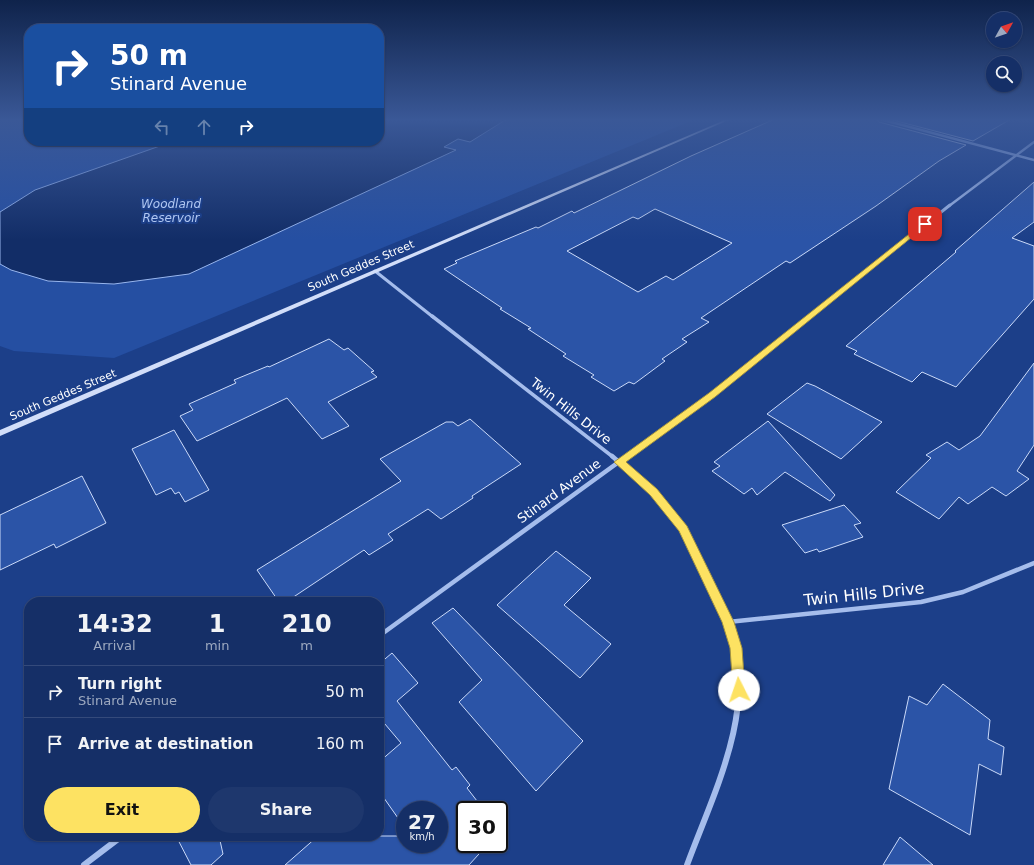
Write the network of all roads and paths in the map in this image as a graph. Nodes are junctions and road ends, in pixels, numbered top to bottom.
1 (633, 159) edge
2 (1011, 159) edge
3 (374, 271) junction
4 (0, 433) edge
5 (619, 462) junction
6 (1034, 563) edge
7 (728, 622) junction
8 (384, 632) edge
9 (115, 841) edge
10 (84, 865) edge
11 (687, 865) edge

1 - 3 main road, South Geddes Street
2 - 5 street, Stinard Avenue
3 - 4 main road, South Geddes Street
3 - 5 street, Twin Hills Drive
5 - 7 street, Twin Hills Drive
5 - 8 street, Stinard Avenue
6 - 7 street, Twin Hills Drive
7 - 11 street, Twin Hills Drive
9 - 10 street

